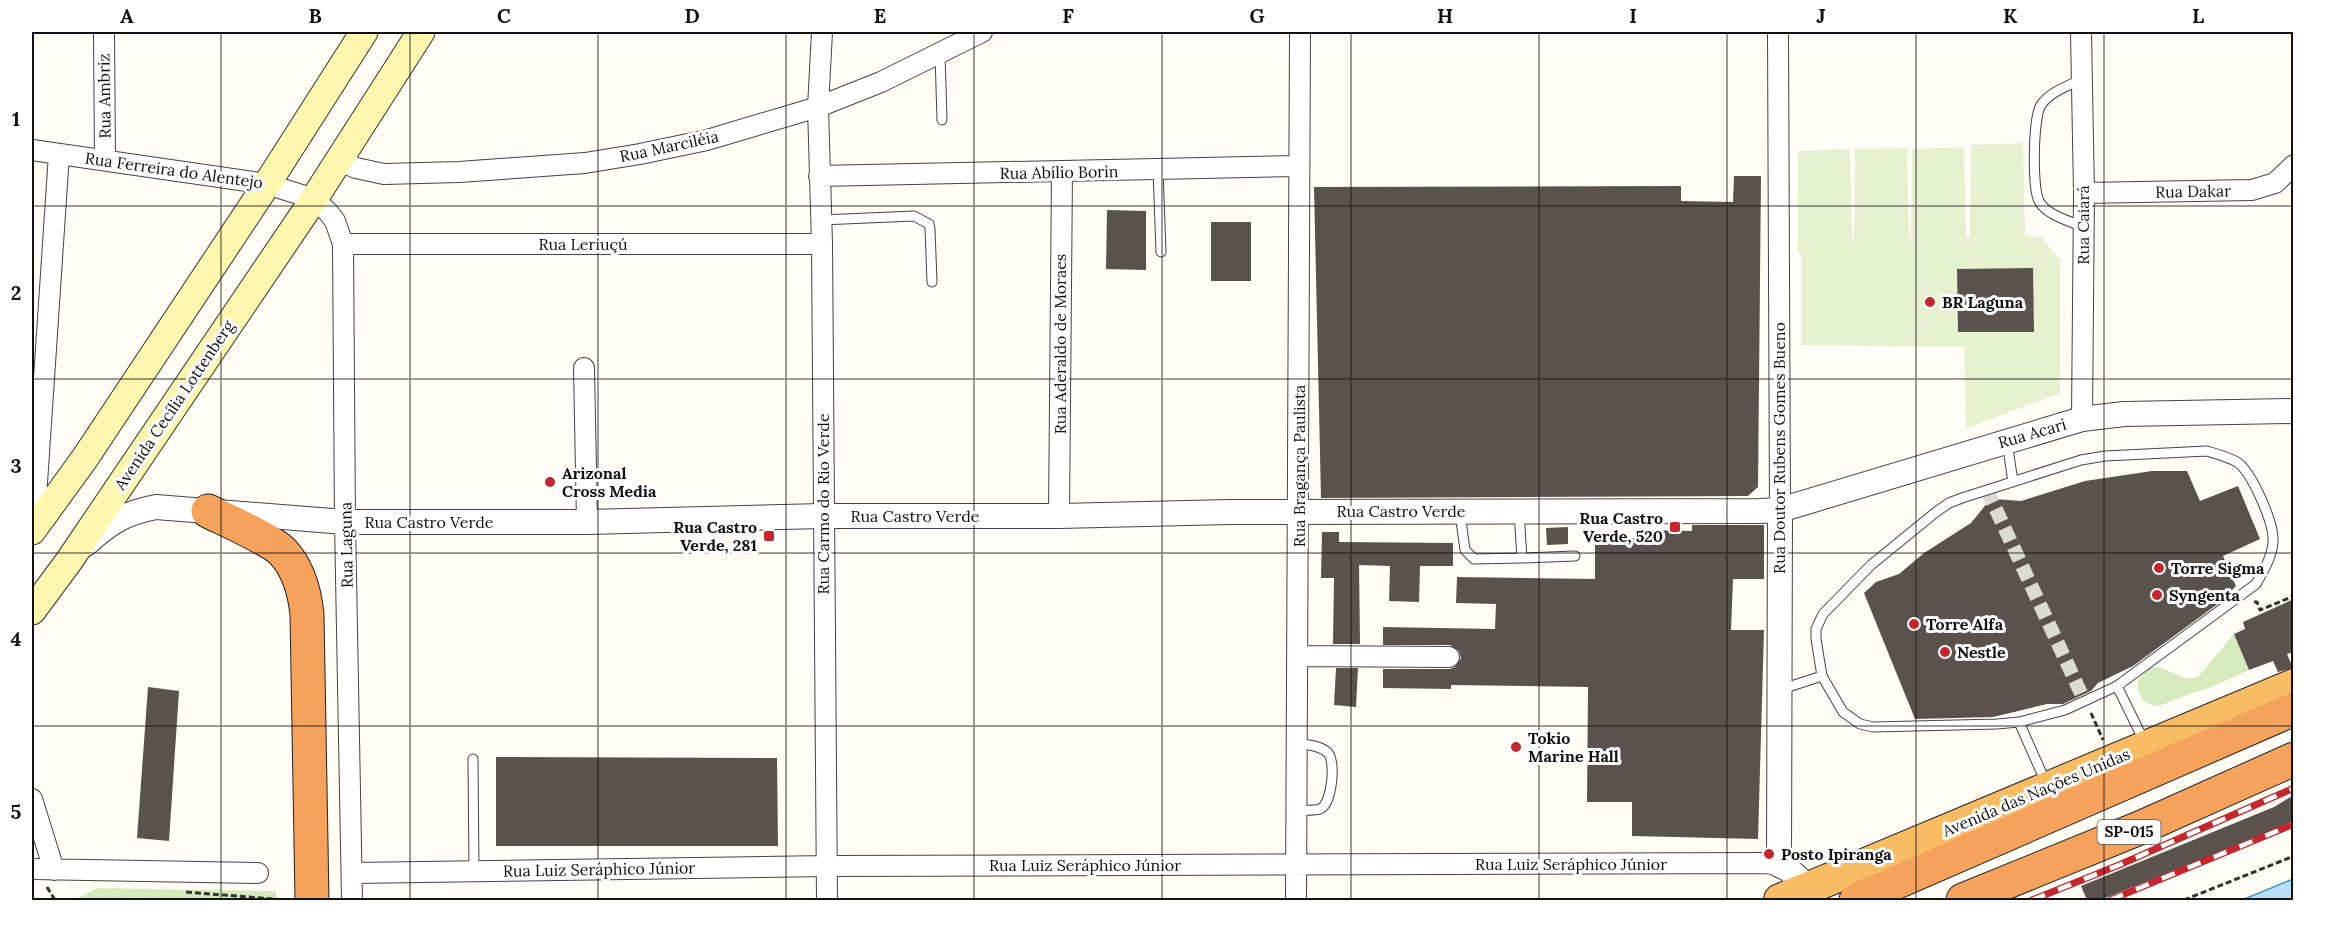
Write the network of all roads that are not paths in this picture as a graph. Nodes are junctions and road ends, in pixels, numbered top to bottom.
1 (104, 32) edge
2 (364, 32) edge
3 (421, 32) edge
4 (822, 32) edge
5 (982, 32) edge
6 (1300, 32) edge
7 (1778, 32) edge
8 (2081, 32) edge
9 (940, 54) junction
10 (2080, 80) junction
11 (818, 107) junction
12 (942, 120) dead end
13 (32, 150) edge
14 (59, 154) junction
15 (105, 160) junction
16 (338, 160) junction
17 (2294, 165) edge
18 (1299, 166) junction
19 (1158, 169) junction
20 (1062, 172) junction
21 (819, 176) junction
22 (267, 184) junction
23 (2084, 193) junction
24 (314, 199) junction
25 (821, 220) junction
26 (2083, 227) junction
27 (343, 244) junction
28 (822, 244) junction
29 (1161, 252) dead end
30 (932, 282) dead end
31 (584, 368) dead end
32 (2294, 411) edge
33 (2082, 419) junction
34 (2007, 441) junction
35 (2013, 482) junction
36 (1780, 510) junction
37 (208, 511) junction
38 (1459, 511) junction
39 (1298, 512) junction
40 (1520, 512) junction
41 (822, 516) junction
42 (1059, 516) junction
43 (345, 522) junction
44 (587, 522) junction
45 (33, 530) edge
46 (1575, 556) dead end
47 (1522, 558) junction
48 (69, 561) junction
49 (32, 611) edge
50 (1298, 656) junction
51 (1449, 657) dead end
52 (1822, 676) junction
53 (2294, 685) edge
54 (2116, 686) junction
55 (1780, 690) junction
56 (2294, 709) edge
57 (2019, 722) junction
58 (2294, 737) edge
59 (1297, 743) junction
60 (2146, 746) junction
61 (473, 759) dead end
62 (2294, 759) edge
63 (2048, 788) junction
64 (32, 799) edge
65 (1296, 810) junction
66 (2142, 827) junction
67 (1296, 865) junction
68 (1779, 865) junction
69 (827, 866) junction
70 (474, 871) junction
71 (43, 873) edge
72 (258, 873) dead end
73 (352, 873) junction
74 (1809, 888) junction
75 (312, 900) edge
76 (352, 900) edge
77 (827, 900) edge
78 (1296, 900) edge
79 (1780, 900) edge
80 (1856, 900) edge
81 (1963, 900) edge

1 - 15 street, Rua Ambriz
2 - 22 main road
3 - 16 main road, Avenida Cecília Lottenberg
4 - 11 street, Rua Carmo do Rio Verde
5 - 9 street, Rua Marciléia
6 - 18 street, Rua Bragança Paulista
7 - 36 street, Rua Doutor Rubens Gomes Bueno
8 - 10 street, Rua Caiará
9 - 11 street, Rua Marciléia
9 - 12 lane
10 - 23 street, Rua Caiará
10 - 26 lane
11 - 16 street, Rua Marciléia
11 - 21 street, Rua Carmo do Rio Verde
13 - 14 street, Rua Ferreira do Alentejo
14 - 15 street, Rua Ferreira do Alentejo
14 - 45 street
15 - 22 street, Rua Ferreira do Alentejo
16 - 24 main road, Avenida Cecília Lottenberg
17 - 23 street, Rua Dakar
18 - 19 street, Rua Abílio Borin
18 - 39 street, Rua Bragança Paulista
19 - 20 street, Rua Abílio Borin
19 - 29 lane
20 - 21 street, Rua Abílio Borin
20 - 42 street, Rua Aderaldo de Moraes
21 - 25 street, Rua Carmo do Rio Verde
22 - 24 street, Rua Ferreira do Alentejo
22 - 45 main road
23 - 26 street, Rua Caiará
24 - 27 street, Rua Laguna
24 - 48 main road, Avenida Cecília Lottenberg
25 - 28 street, Rua Carmo do Rio Verde
25 - 30 lane
26 - 33 street, Rua Caiará
27 - 28 street, Rua Leriuçú
27 - 43 street, Rua Laguna
28 - 41 street, Rua Carmo do Rio Verde
31 - 44 street
32 - 33 street, Rua Acari
33 - 34 street, Rua Acari
34 - 35 lane
34 - 36 street, Rua Acari
35 - 52 lane
35 - 54 lane
36 - 40 street, Rua Castro Verde
36 - 55 street, Rua Doutor Rubens Gomes Bueno
37 - 43 street, Rua Castro Verde
37 - 48 street, Rua Castro Verde
37 - 75 highway
38 - 39 street, Rua Castro Verde
38 - 40 street, Rua Castro Verde
38 - 47 lane
39 - 42 street, Rua Castro Verde
39 - 50 street, Rua Bragança Paulista
40 - 47 lane
41 - 42 street, Rua Castro Verde
41 - 44 street, Rua Castro Verde
41 - 69 street, Rua Carmo do Rio Verde
43 - 44 street, Rua Castro Verde
43 - 73 street, Rua Laguna
46 - 47 lane
48 - 49 main road, Avenida Cecília Lottenberg
50 - 51 street
50 - 59 street, Rua Bragança Paulista
52 - 55 lane
52 - 57 lane
53 - 60 highway, Avenida das Nações Unidas
54 - 57 lane
54 - 60 lane
55 - 68 street, Rua Doutor Rubens Gomes Bueno
56 - 80 highway
57 - 63 lane
58 - 66 highway
59 - 65 street, Rua Bragança Paulista
59 - 65 lane
60 - 63 highway, Avenida das Nações Unidas
61 - 70 lane
62 - 66 highway, SP-015
63 - 74 highway, Avenida das Nações Unidas
64 - 71 street
65 - 67 street, Rua Bragança Paulista
66 - 81 highway, SP-015
67 - 68 street, Rua Luiz Seráphico Júnior
67 - 69 street, Rua Luiz Seráphico Júnior
67 - 78 street, Rua Bragança Paulista
68 - 74 street
69 - 70 street, Rua Luiz Seráphico Júnior
69 - 77 street, Rua Carmo do Rio Verde
70 - 73 street, Rua Luiz Seráphico Júnior
71 - 72 street
73 - 76 street, Rua Laguna
74 - 79 highway, Avenida das Nações Unidas

